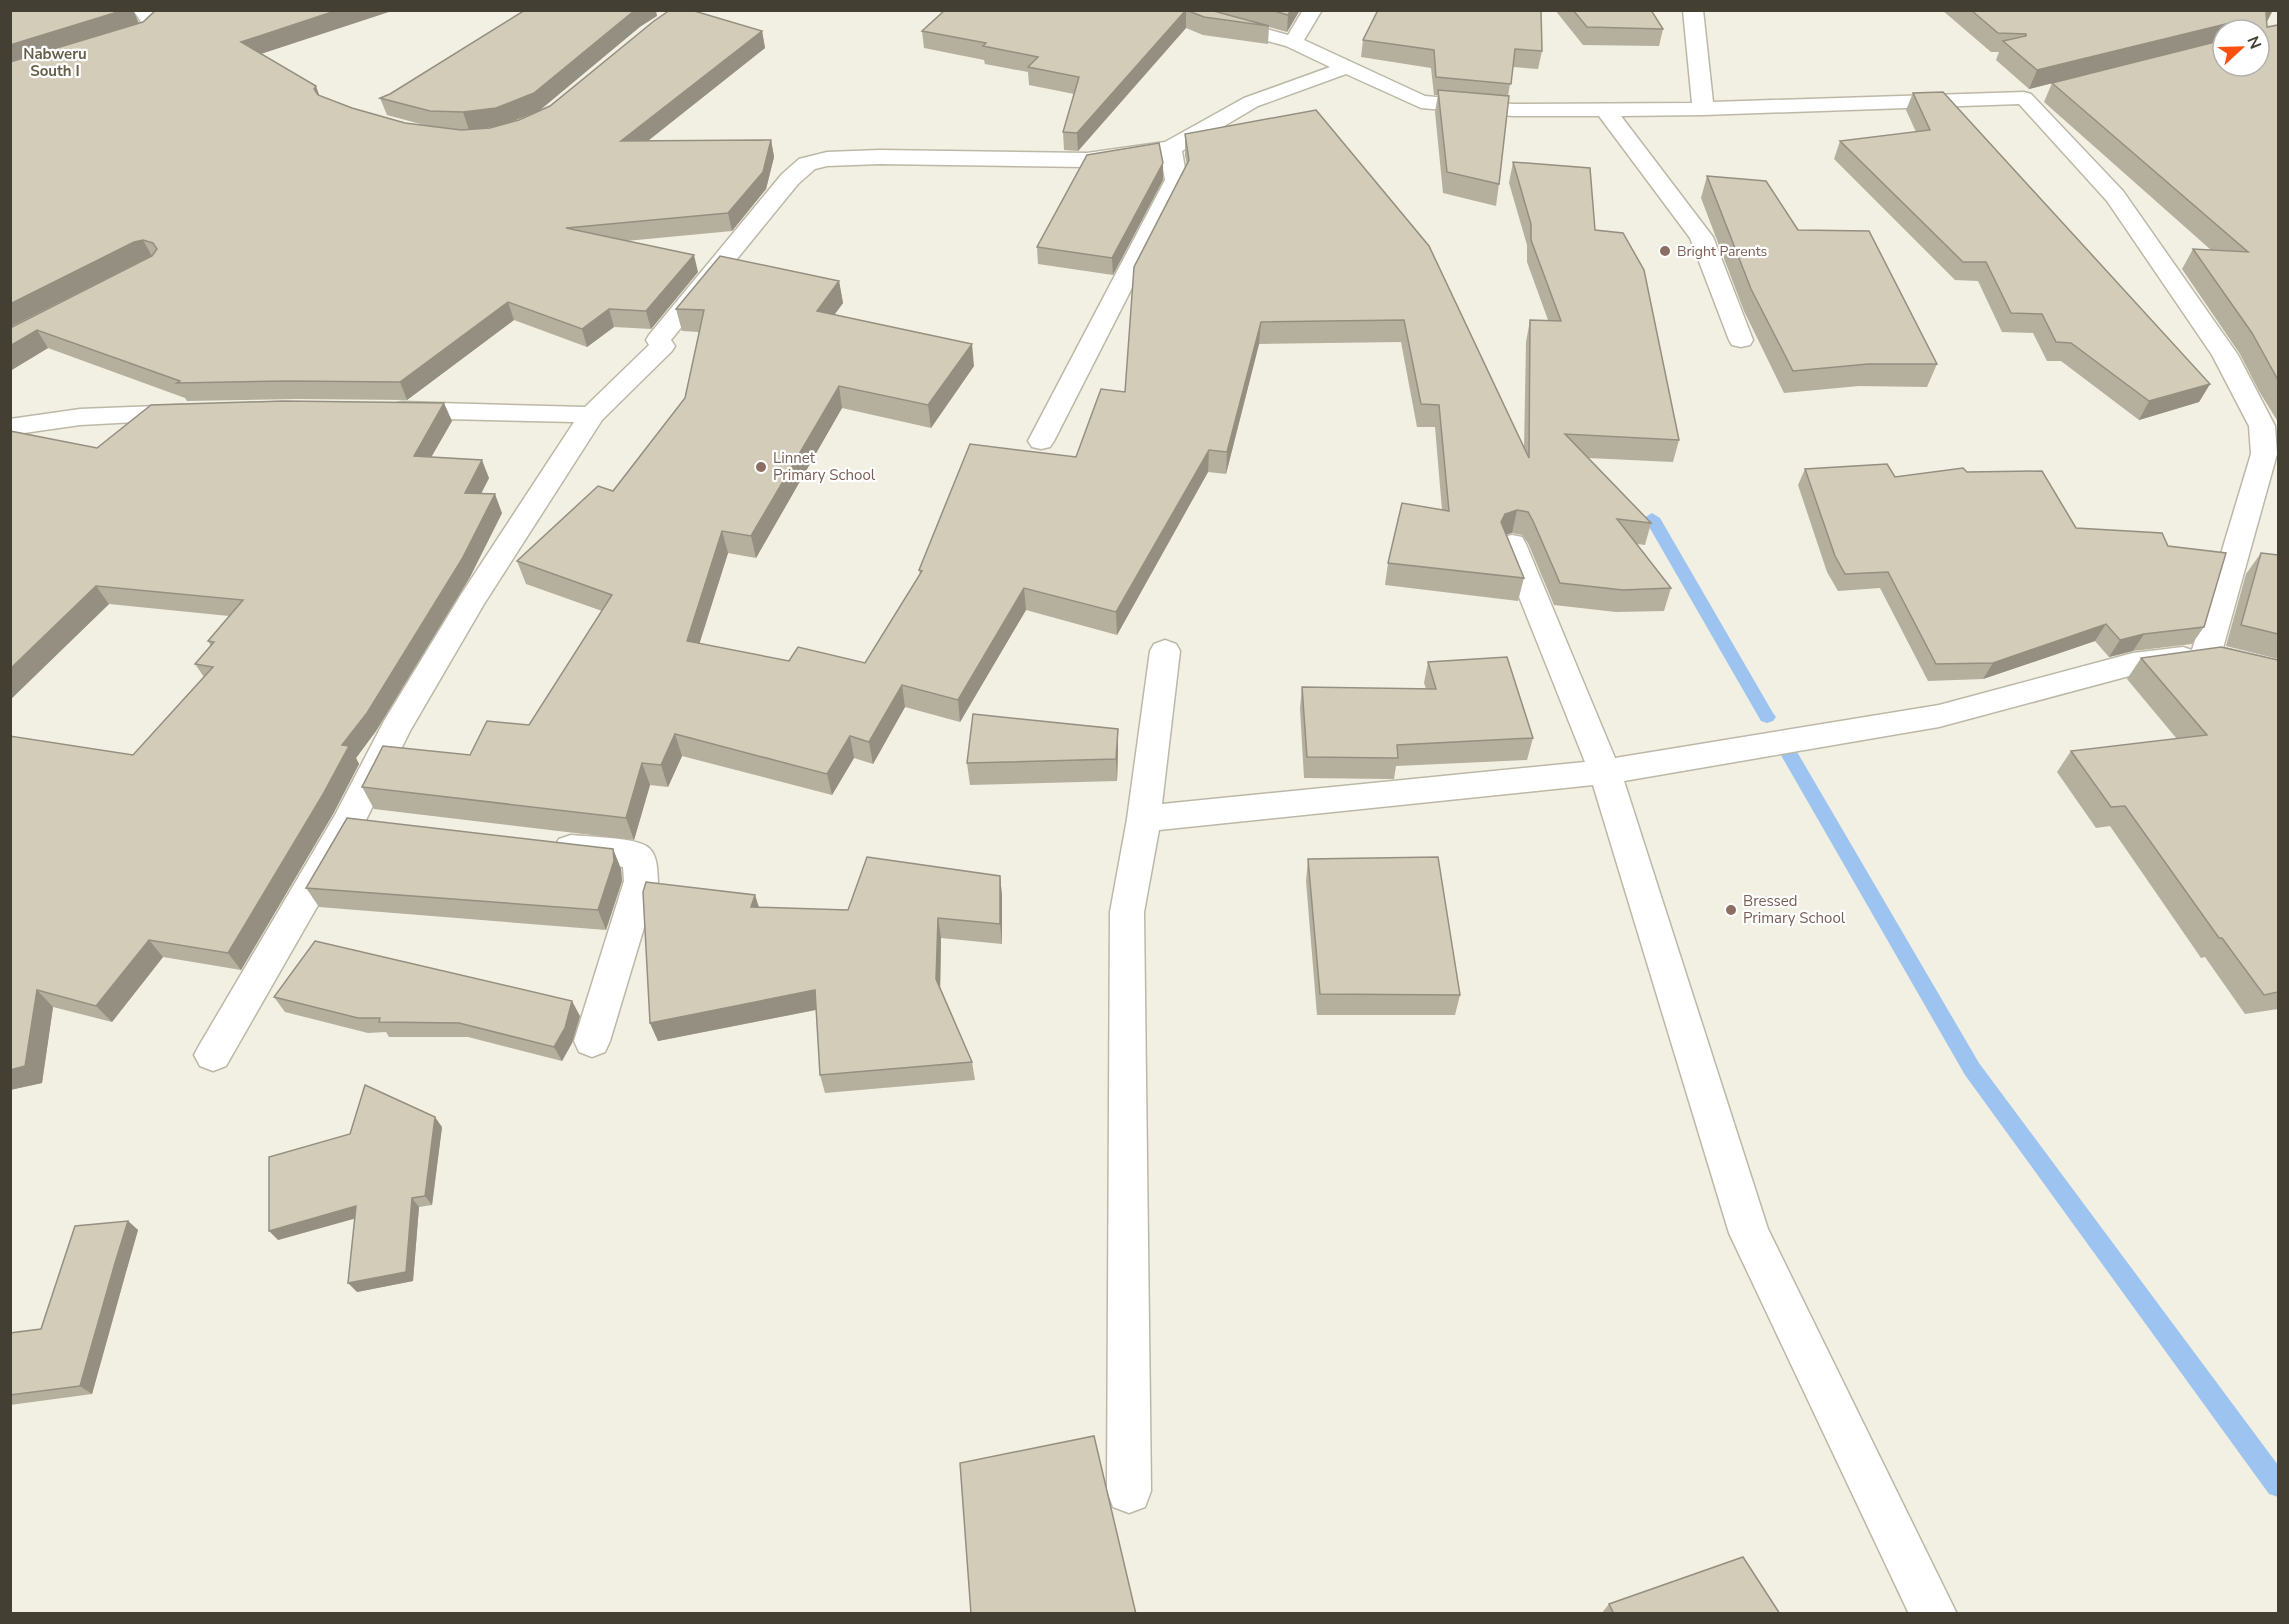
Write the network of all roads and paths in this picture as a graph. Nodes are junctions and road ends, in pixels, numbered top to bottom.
1 (142, 10) edge
2 (1174, 10) edge
3 (1313, 10) edge
4 (1693, 10) edge
5 (1293, 42) junction
6 (99, 46) edge
7 (1345, 68) junction
8 (2046, 93) edge
9 (2024, 98) junction
10 (1605, 109) junction
11 (1703, 109) junction
12 (1171, 148) junction
13 (1741, 340) dead end
14 (376, 409) edge
15 (210, 412) edge
16 (592, 415) junction
17 (10, 427) edge
18 (1041, 441) dead end
19 (1512, 544) edge
20 (1165, 651) dead end
21 (2206, 655) junction
22 (2278, 672) edge
23 (1605, 772) junction
24 (1144, 819) junction
25 (349, 821) junction
26 (383, 825) edge
27 (543, 844) edge
28 (592, 1041) dead end
29 (213, 1055) dead end
30 (1129, 1491) dead end
31 (1934, 1614) edge

1 - 6 street
2 - 5 street
3 - 5 street
4 - 11 street
5 - 7 street
7 - 10 street
7 - 12 street
8 - 9 street
9 - 11 street
9 - 21 street
10 - 11 street
10 - 13 street
12 - 16 street
12 - 18 street
14 - 16 street
15 - 17 street
16 - 25 street
19 - 23 street
20 - 24 street
21 - 22 street
21 - 23 street
23 - 24 street
23 - 31 street
24 - 30 street
25 - 26 street
25 - 29 street
27 - 28 street

